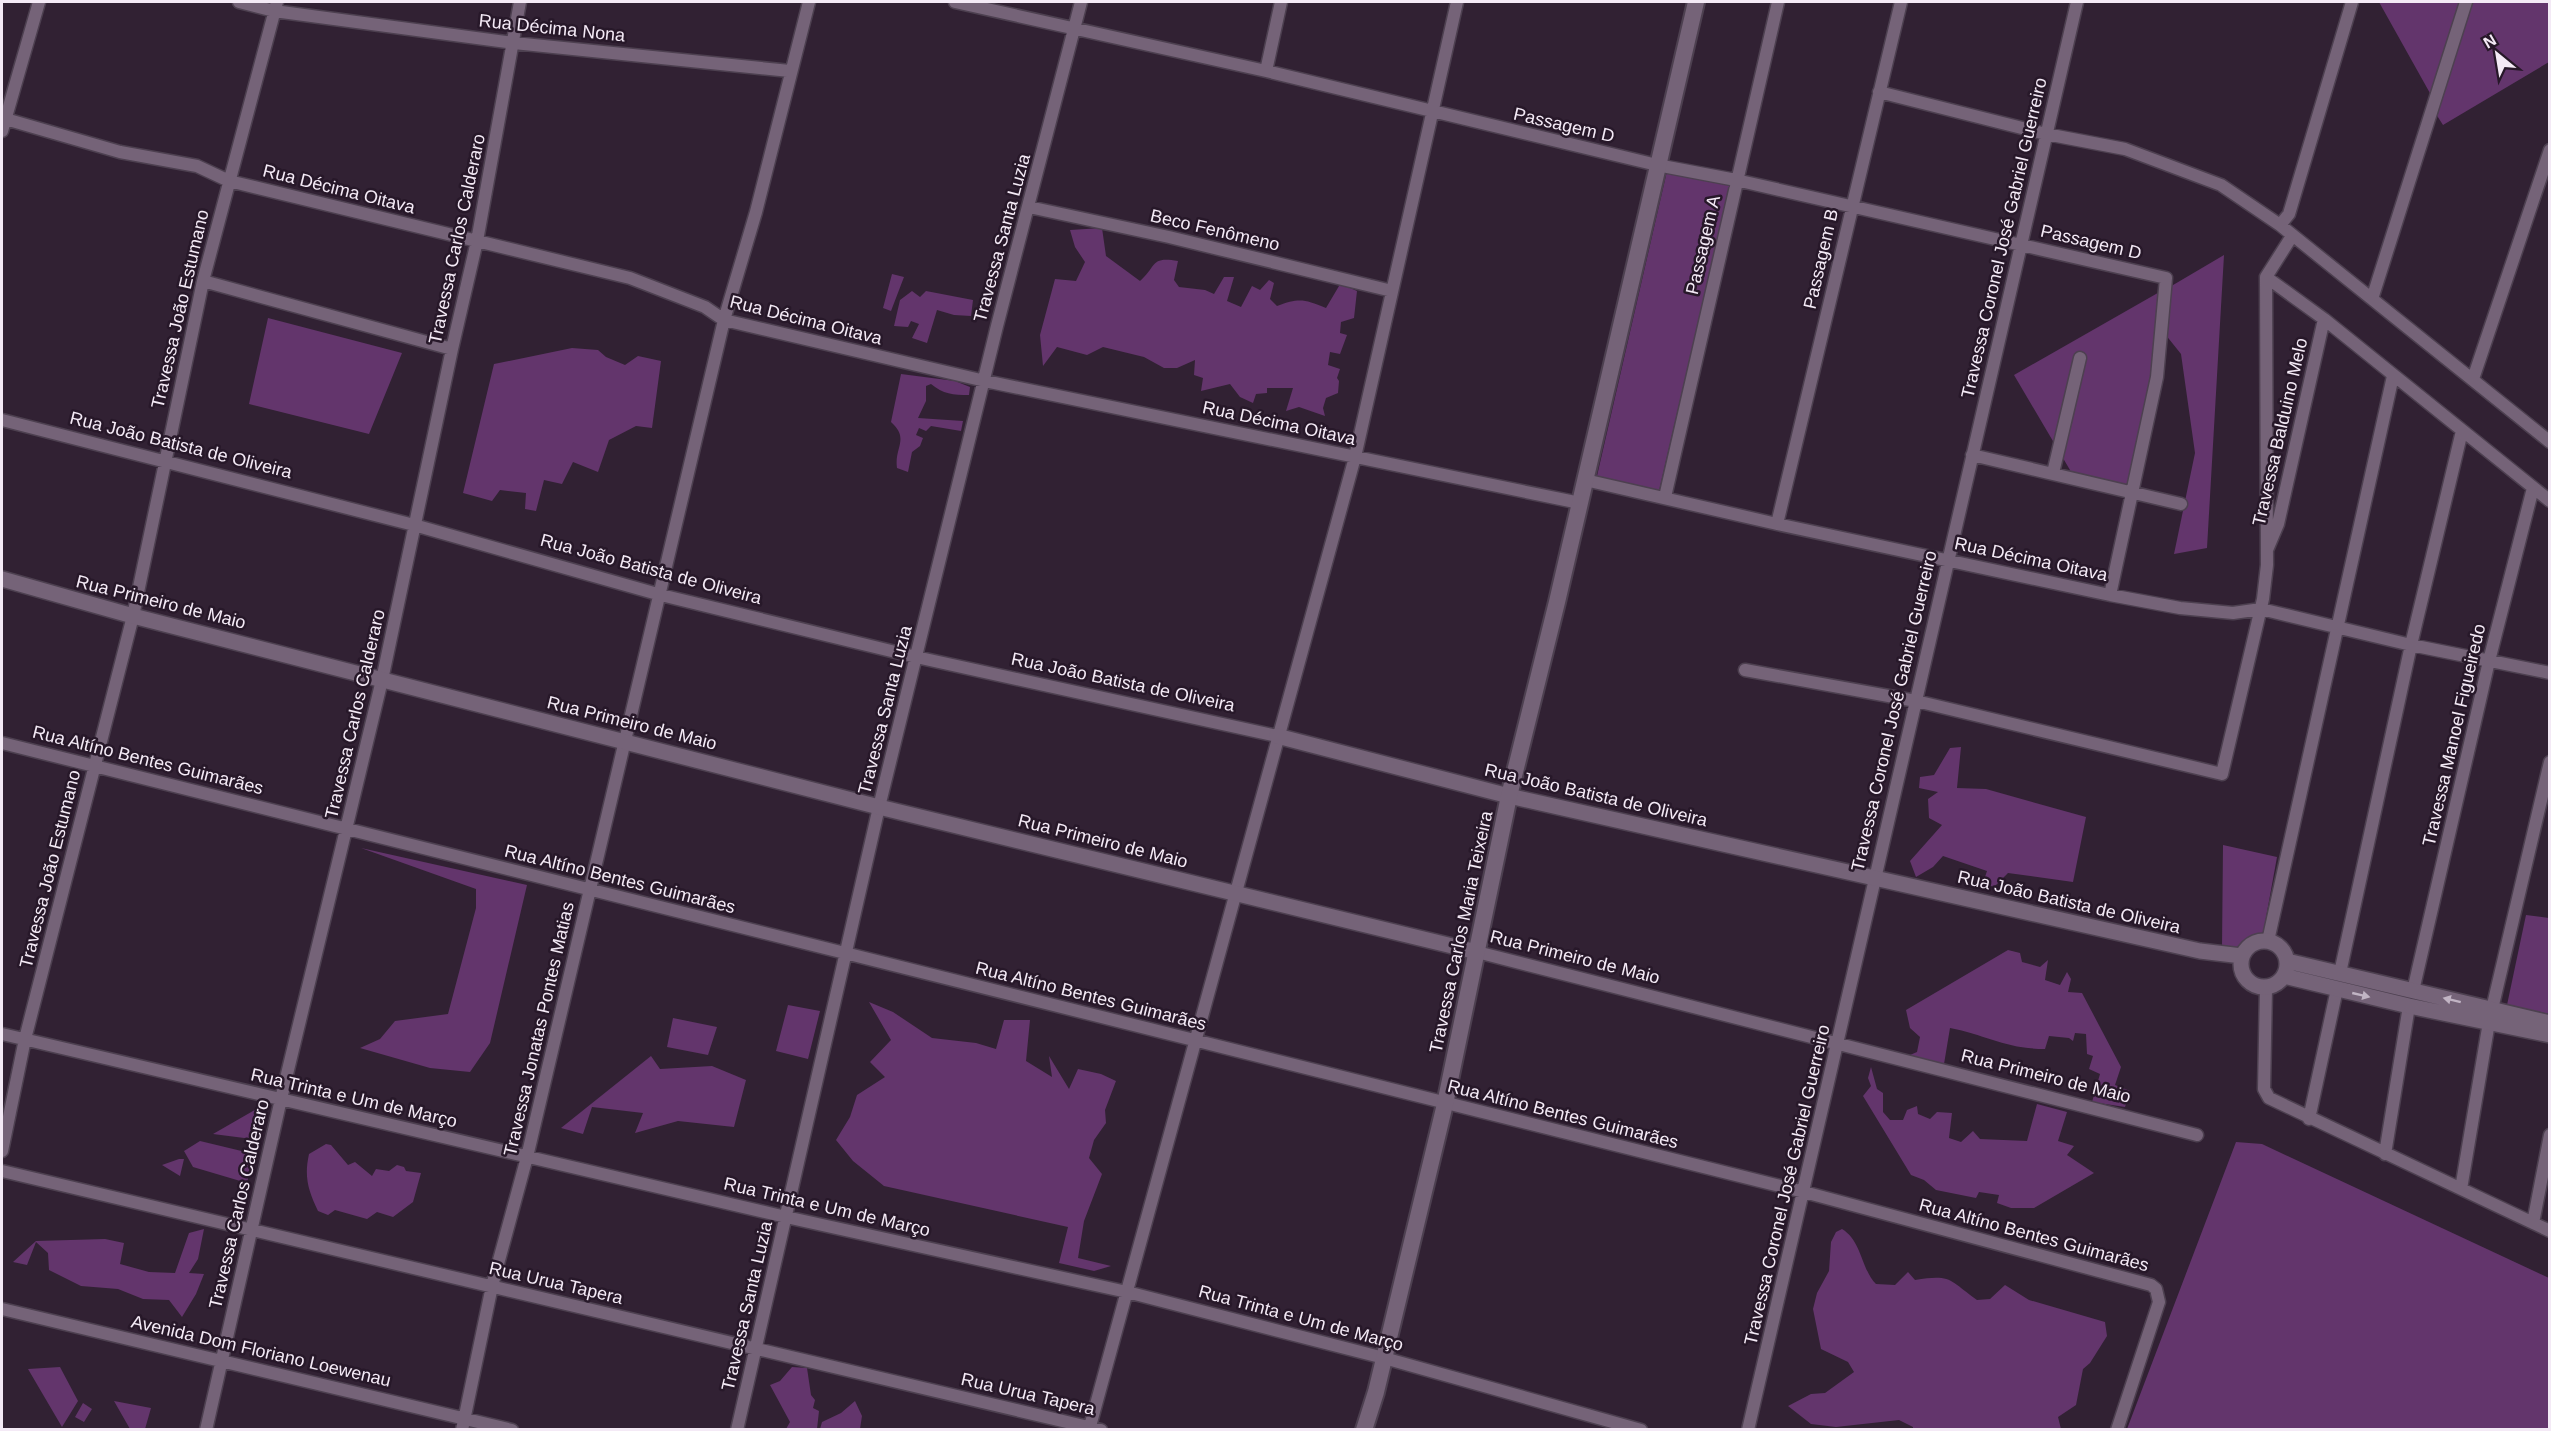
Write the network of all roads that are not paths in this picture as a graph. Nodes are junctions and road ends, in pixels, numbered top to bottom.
1 (39, 2) edge
2 (239, 2) edge
3 (520, 2) edge
4 (809, 2) edge
5 (955, 2) edge
6 (1081, 2) edge
7 (1281, 2) edge
8 (1457, 2) edge
9 (1696, 2) edge
10 (1778, 2) edge
11 (1901, 2) edge
12 (2078, 2) edge
13 (2352, 2) edge
14 (2466, 2) edge
15 (275, 6) edge
16 (1075, 28) junction
17 (514, 43) junction
18 (790, 71) junction
19 (1266, 71) junction
20 (1879, 92) junction
21 (1432, 113) junction
22 (3, 123) edge
23 (2046, 134) junction
24 (2550, 150) edge
25 (1657, 165) junction
26 (1736, 180) junction
27 (229, 181) junction
28 (1029, 207) junction
29 (1851, 207) junction
30 (2280, 225) junction
31 (2292, 236) junction
32 (477, 241) junction
33 (2020, 244) junction
34 (2266, 277) junction
35 (203, 281) junction
36 (1392, 291) junction
37 (2372, 299) junction
38 (2324, 319) junction
39 (724, 321) junction
40 (452, 349) junction
41 (2080, 358) dead end
42 (2393, 375) junction
43 (2474, 379) junction
44 (985, 381) junction
45 (2, 420) edge
46 (2462, 431) junction
47 (2550, 442) edge
48 (1972, 455) junction
49 (1355, 457) junction
50 (164, 460) junction
51 (2053, 473) junction
52 (1585, 480) junction
53 (2533, 488) junction
54 (2131, 491) junction
55 (1665, 498) junction
56 (2550, 501) edge
57 (1580, 503) junction
58 (2181, 504) dead end
59 (1777, 524) junction
60 (414, 525) junction
61 (2266, 551) junction
62 (1947, 559) junction
63 (2, 579) edge
64 (661, 595) junction
65 (2110, 595) junction
66 (2261, 609) junction
67 (133, 616) junction
68 (2337, 627) junction
69 (2411, 645) junction
70 (916, 657) junction
71 (2489, 661) junction
72 (1745, 670) dead end
73 (2550, 674) edge
74 (382, 680) junction
75 (1916, 701) junction
76 (1277, 736) junction
77 (624, 741) junction
78 (2, 743) edge
79 (2550, 762) edge
80 (95, 766) junction
81 (1509, 796) junction
82 (879, 807) junction
83 (348, 827) junction
84 (1875, 878) junction
85 (590, 890) junction
86 (1234, 893) junction
87 (2268, 941) junction
88 (1477, 952) junction
89 (846, 955) junction
90 (2242, 956) junction
91 (2286, 968) junction
92 (2340, 973) junction
93 (2266, 988) junction
94 (2337, 989) junction
95 (2411, 998) junction
96 (2490, 1016) junction
97 (2550, 1023) edge
98 (2, 1034) edge
99 (2550, 1035) edge
100 (25, 1040) junction
101 (1196, 1040) junction
102 (1839, 1043) junction
103 (280, 1099) junction
104 (1445, 1104) junction
105 (2309, 1119) junction
106 (2197, 1135) dead end
107 (2550, 1136) edge
108 (2, 1150) edge
109 (2385, 1154) junction
110 (527, 1156) junction
111 (2, 1171) edge
112 (2461, 1189) junction
113 (1804, 1192) junction
114 (786, 1217) junction
115 (2533, 1223) junction
116 (2550, 1231) edge
117 (252, 1232) junction
118 (492, 1286) junction
119 (1128, 1292) junction
120 (2, 1309) edge
121 (754, 1349) junction
122 (1384, 1358) junction
123 (222, 1359) junction
124 (1376, 1392) junction
125 (464, 1424) edge
126 (1093, 1429) edge
127 (206, 1430) edge
128 (512, 1430) edge
129 (737, 1430) edge
130 (1364, 1430) edge
131 (1370, 1430) edge
132 (1641, 1430) edge
133 (1748, 1430) edge
134 (2117, 1430) edge

1 - 22 street
2 - 15 street, Rua Décima Nona
3 - 17 street, Travessa Carlos Calderaro
4 - 18 street
5 - 16 street, Passagem D
6 - 16 street, Travessa Santa Luzia
7 - 19 street
8 - 21 street
9 - 25 main road, Travessa Carlos Maria Teixeira
10 - 26 street, Passagem A
11 - 20 street, Passagem B
12 - 23 street, Travessa Coronel José Gabriel Guerreiro
13 - 30 street
14 - 37 street
15 - 17 street, Rua Décima Nona
15 - 27 street, Travessa João Estumano
16 - 19 street, Passagem D
16 - 28 street, Travessa Santa Luzia
17 - 18 street, Rua Décima Nona
17 - 32 street, Travessa Carlos Calderaro
18 - 39 street
19 - 21 street, Passagem D
20 - 23 street
20 - 29 street, Passagem B
21 - 25 street, Passagem D
21 - 36 street
22 - 27 street, Rua Décima Oitava
23 - 30 street
23 - 33 street, Travessa Coronel José Gabriel Guerreiro
24 - 43 street
25 - 26 street, Passagem D
25 - 52 main road, Travessa Carlos Maria Teixeira
26 - 29 street, Passagem D
26 - 55 street, Passagem A
27 - 32 street, Rua Décima Oitava
27 - 35 street, Travessa João Estumano
28 - 36 street, Beco Fenômeno
28 - 44 street, Travessa Santa Luzia
29 - 33 street, Passagem D
29 - 59 street, Passagem B
30 - 31 street
31 - 34 street
31 - 37 street
32 - 39 street, Rua Décima Oitava
32 - 40 street, Travessa Carlos Calderaro
33 - 48 street, Travessa Coronel José Gabriel Guerreiro
33 - 54 street, Passagem D
34 - 38 street
34 - 61 street
35 - 40 street
35 - 50 street, Travessa João Estumano
36 - 49 street
37 - 43 street
38 - 42 street
38 - 61 street, Travessa Balduino Melo
39 - 44 street, Rua Décima Oitava
39 - 64 street, Travessa Jonatas Pontes Matias
40 - 60 street, Travessa Carlos Calderaro
41 - 51 street
42 - 46 street
42 - 68 street
43 - 47 street
44 - 49 street, Rua Décima Oitava
44 - 70 street, Travessa Santa Luzia
45 - 50 street, Rua João Batista de Oliveira
46 - 53 street
46 - 69 street
48 - 51 street
48 - 62 street, Travessa Coronel José Gabriel Guerreiro
49 - 57 street, Rua Décima Oitava
49 - 76 street
50 - 60 street, Rua João Batista de Oliveira
50 - 67 street, Travessa João Estumano
51 - 54 street
52 - 55 street, Rua Décima Oitava
52 - 57 main road, Travessa Carlos Maria Teixeira
53 - 56 street
53 - 71 street, Travessa Manoel Figueiredo
54 - 58 street
54 - 65 street
55 - 59 street, Rua Décima Oitava
57 - 81 main road, Travessa Carlos Maria Teixeira
59 - 62 street, Rua Décima Oitava
60 - 64 street, Rua João Batista de Oliveira
60 - 74 street, Travessa Carlos Calderaro
61 - 66 street
62 - 65 street, Rua Décima Oitava
62 - 75 street, Travessa Coronel José Gabriel Guerreiro
63 - 67 street, Rua Primeiro de Maio
64 - 70 street, Rua João Batista de Oliveira
64 - 77 street, Travessa Jonatas Pontes Matias
65 - 66 street, Rua Décima Oitava
66 - 68 street
66 - 75 street
67 - 74 street, Rua Primeiro de Maio
67 - 80 street, Travessa João Estumano
68 - 69 street
68 - 87 street
69 - 71 street
69 - 92 street
70 - 76 street, Rua João Batista de Oliveira
70 - 82 street, Travessa Santa Luzia
71 - 73 street
71 - 95 street, Travessa Manoel Figueiredo
72 - 75 street
74 - 77 street, Rua Primeiro de Maio
74 - 83 street, Travessa Carlos Calderaro
75 - 84 street, Travessa Coronel José Gabriel Guerreiro
76 - 81 street, Rua João Batista de Oliveira
76 - 86 street
77 - 82 street, Rua Primeiro de Maio
77 - 85 street, Travessa Jonatas Pontes Matias
78 - 80 street, Rua Altíno Bentes Guimarães
79 - 96 street
80 - 83 street, Rua Altíno Bentes Guimarães
80 - 100 street, Travessa João Estumano
81 - 84 street, Rua João Batista de Oliveira
81 - 88 main road, Travessa Carlos Maria Teixeira
82 - 86 street, Rua Primeiro de Maio
82 - 89 street, Travessa Santa Luzia
83 - 85 street, Rua Altíno Bentes Guimarães
83 - 103 street, Travessa Carlos Calderaro
84 - 90 street, Rua João Batista de Oliveira
84 - 102 street, Travessa Coronel José Gabriel Guerreiro
85 - 89 street, Rua Altíno Bentes Guimarães
85 - 110 street, Travessa Jonatas Pontes Matias
86 - 88 street, Rua Primeiro de Maio
86 - 101 street
87 - 90 street
87 - 91 street
88 - 102 street, Rua Primeiro de Maio
88 - 104 main road, Travessa Carlos Maria Teixeira
89 - 101 street, Rua Altíno Bentes Guimarães
89 - 114 street, Travessa Santa Luzia
90 - 93 street
91 - 92 street
91 - 93 street
91 - 94 street
92 - 95 street
93 - 105 street
94 -> 95 street
94 - 105 street
95 - 96 street
95 - 109 street, Travessa Manoel Figueiredo
96 - 97 street
96 - 99 street
96 - 112 street
98 - 100 street, Rua Trinta e Um de Março
100 - 103 street, Rua Trinta e Um de Março
100 - 108 street, Travessa João Estumano
101 - 104 street, Rua Altíno Bentes Guimarães
101 - 119 street
102 - 106 street, Rua Primeiro de Maio
102 - 113 street, Travessa Coronel José Gabriel Guerreiro
103 - 110 street, Rua Trinta e Um de Março
103 - 117 street, Travessa Carlos Calderaro
104 - 113 street, Rua Altíno Bentes Guimarães
104 - 122 main road, Travessa Carlos Maria Teixeira
105 - 109 street
107 - 115 street
109 - 112 street
110 - 114 street, Rua Trinta e Um de Março
110 - 118 street, Travessa Jonatas Pontes Matias
111 - 117 street, Rua Urua Tapera
112 - 115 street
113 - 133 street, Travessa Coronel José Gabriel Guerreiro
113 - 134 street, Rua Altíno Bentes Guimarães
114 - 119 street, Rua Trinta e Um de Março
114 - 121 street, Travessa Santa Luzia
115 - 116 street
117 - 118 street, Rua Urua Tapera
117 - 123 street, Travessa Carlos Calderaro
118 - 121 street, Rua Urua Tapera
118 - 125 street, Travessa Jonatas Pontes Matias
119 - 122 street, Rua Trinta e Um de Março
119 - 126 street
120 - 123 street, Avenida Dom Floriano Loewenau
121 - 126 street, Rua Urua Tapera
121 - 129 street, Travessa Santa Luzia
122 - 124 main road, Travessa Carlos Maria Teixeira
122 - 132 street, Rua Trinta e Um de Março
123 - 125 street, Avenida Dom Floriano Loewenau
123 - 127 street, Travessa Carlos Calderaro
124 - 130 main road, Travessa Carlos Maria Teixeira
124 - 131 main road, Travessa Carlos Maria Teixeira
125 - 128 street, Avenida Dom Floriano Loewenau

